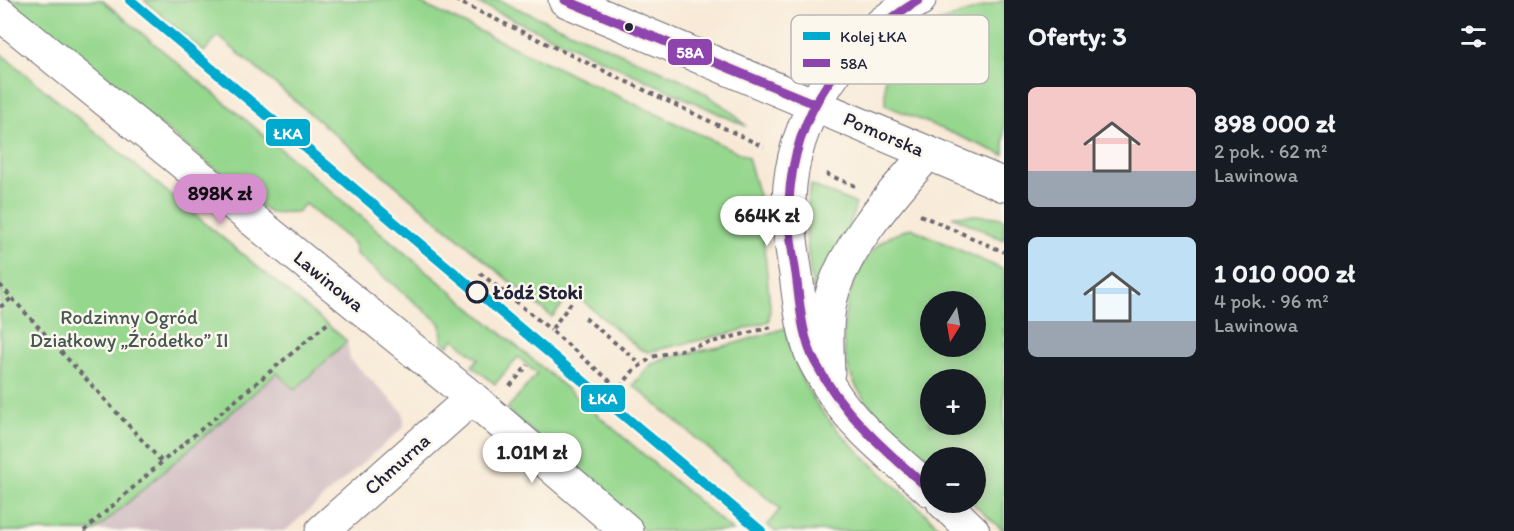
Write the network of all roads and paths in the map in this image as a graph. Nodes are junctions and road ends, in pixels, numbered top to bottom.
1 (455, 0) edge
2 (565, 0) edge
3 (919, 0) edge
4 (0, 14) edge
5 (892, 15) edge
6 (828, 84) edge
7 (815, 104) junction
8 (928, 153) junction
9 (794, 160) junction
10 (1004, 185) edge
11 (889, 201) junction
12 (1004, 252) edge
13 (480, 273) dead end
14 (0, 285) edge
15 (12, 298) junction
16 (354, 301) junction
17 (571, 303) dead end
18 (0, 308) edge
19 (585, 318) dead end
20 (802, 318) junction
21 (550, 330) junction
22 (641, 364) junction
23 (829, 386) junction
24 (472, 398) junction
25 (162, 462) junction
26 (920, 481) edge
27 (955, 513) edge
28 (84, 531) edge
29 (322, 531) edge
30 (627, 531) edge
31 (974, 531) edge

1 - 9 path
2 - 7 street, Pomorska
3 - 5 street
4 - 16 street, Lawinowa
6 - 7 street
7 - 8 street, Pomorska
7 - 9 street
8 - 10 street, Pomorska
8 - 11 street
9 - 11 path
9 - 20 street
11 - 12 path
11 - 23 street
13 - 21 path
14 - 15 path
15 - 18 path
15 - 25 path
16 - 24 street, Lawinowa
16 - 25 path
17 - 21 path
19 - 22 path
20 - 22 path
20 - 23 street
21 - 22 path
23 - 26 street
24 - 29 street, Chmurna
24 - 30 street, Lawinowa
25 - 28 path
27 - 31 street

